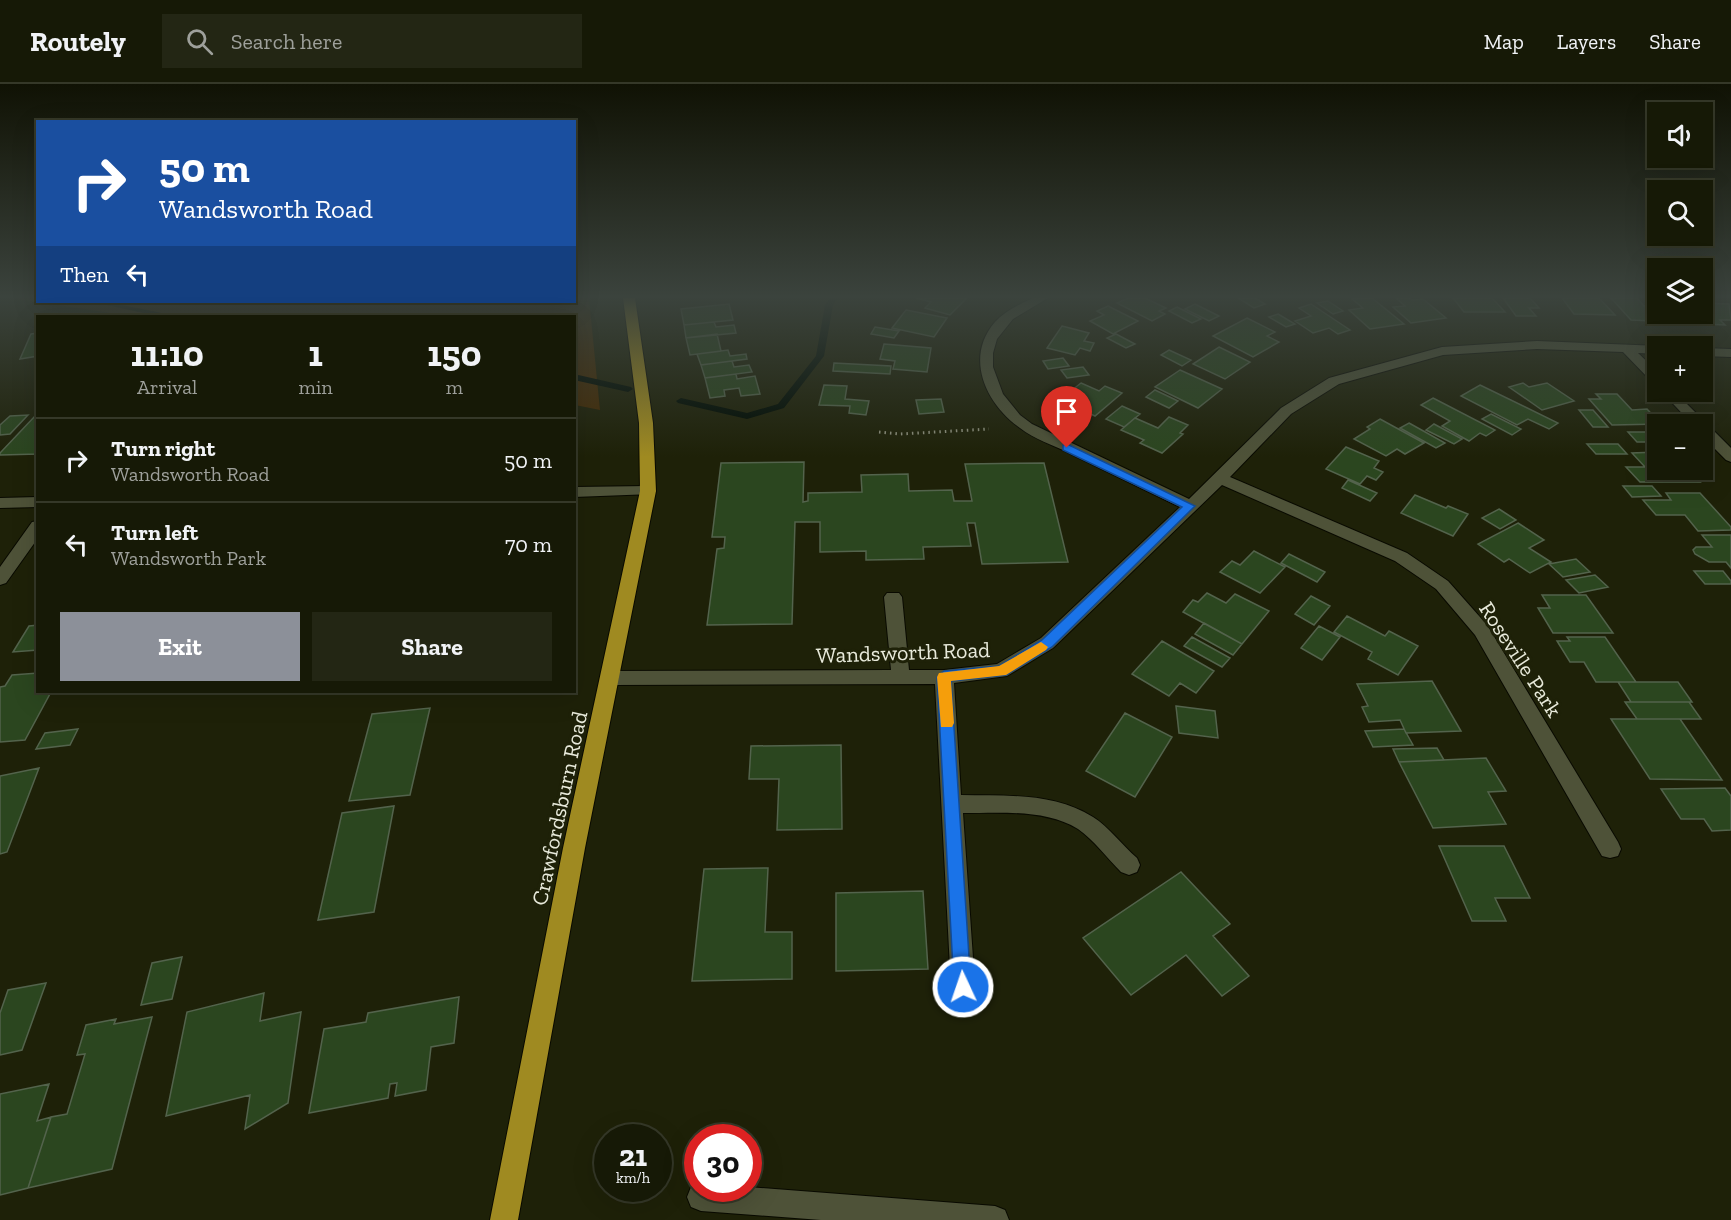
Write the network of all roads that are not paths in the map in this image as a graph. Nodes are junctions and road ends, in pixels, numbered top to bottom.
1 (636, 351) edge
2 (987, 351) edge
3 (1442, 351) edge
4 (1629, 351) edge
5 (1713, 352) edge
6 (1731, 353) edge
7 (1647, 369) edge
8 (1678, 402) edge
9 (1689, 414) edge
10 (1713, 438) edge
11 (1731, 457) edge
12 (1220, 478) junction
13 (648, 491) junction
14 (576, 492) edge
15 (36, 502) edge
16 (0, 503) edge
17 (1190, 506) junction
18 (36, 529) edge
19 (0, 579) edge
20 (893, 597) dead end
21 (901, 677) junction
22 (944, 677) junction
23 (610, 678) junction
24 (951, 804) junction
25 (1610, 849) dead end
26 (1129, 865) dead end
27 (963, 987) dead end
28 (762, 1202) edge
29 (504, 1220) edge
30 (995, 1220) edge

1 - 13 main road, Crawfordsburn Road
2 - 17 street
3 - 12 street, Wandsworth Road
4 - 7 street
5 - 6 street
8 - 9 street
10 - 11 street
12 - 17 street, Wandsworth Road
12 - 25 street, Roseville Park
13 - 14 street
13 - 23 main road, Crawfordsburn Road
15 - 16 street
17 - 22 street, Wandsworth Road
18 - 19 street
20 - 21 street
21 - 22 street, Wandsworth Road
21 - 23 street, Wandsworth Road
22 - 24 street
23 - 29 main road, Crawfordsburn Road
24 - 26 street
24 - 27 street
28 - 30 street

